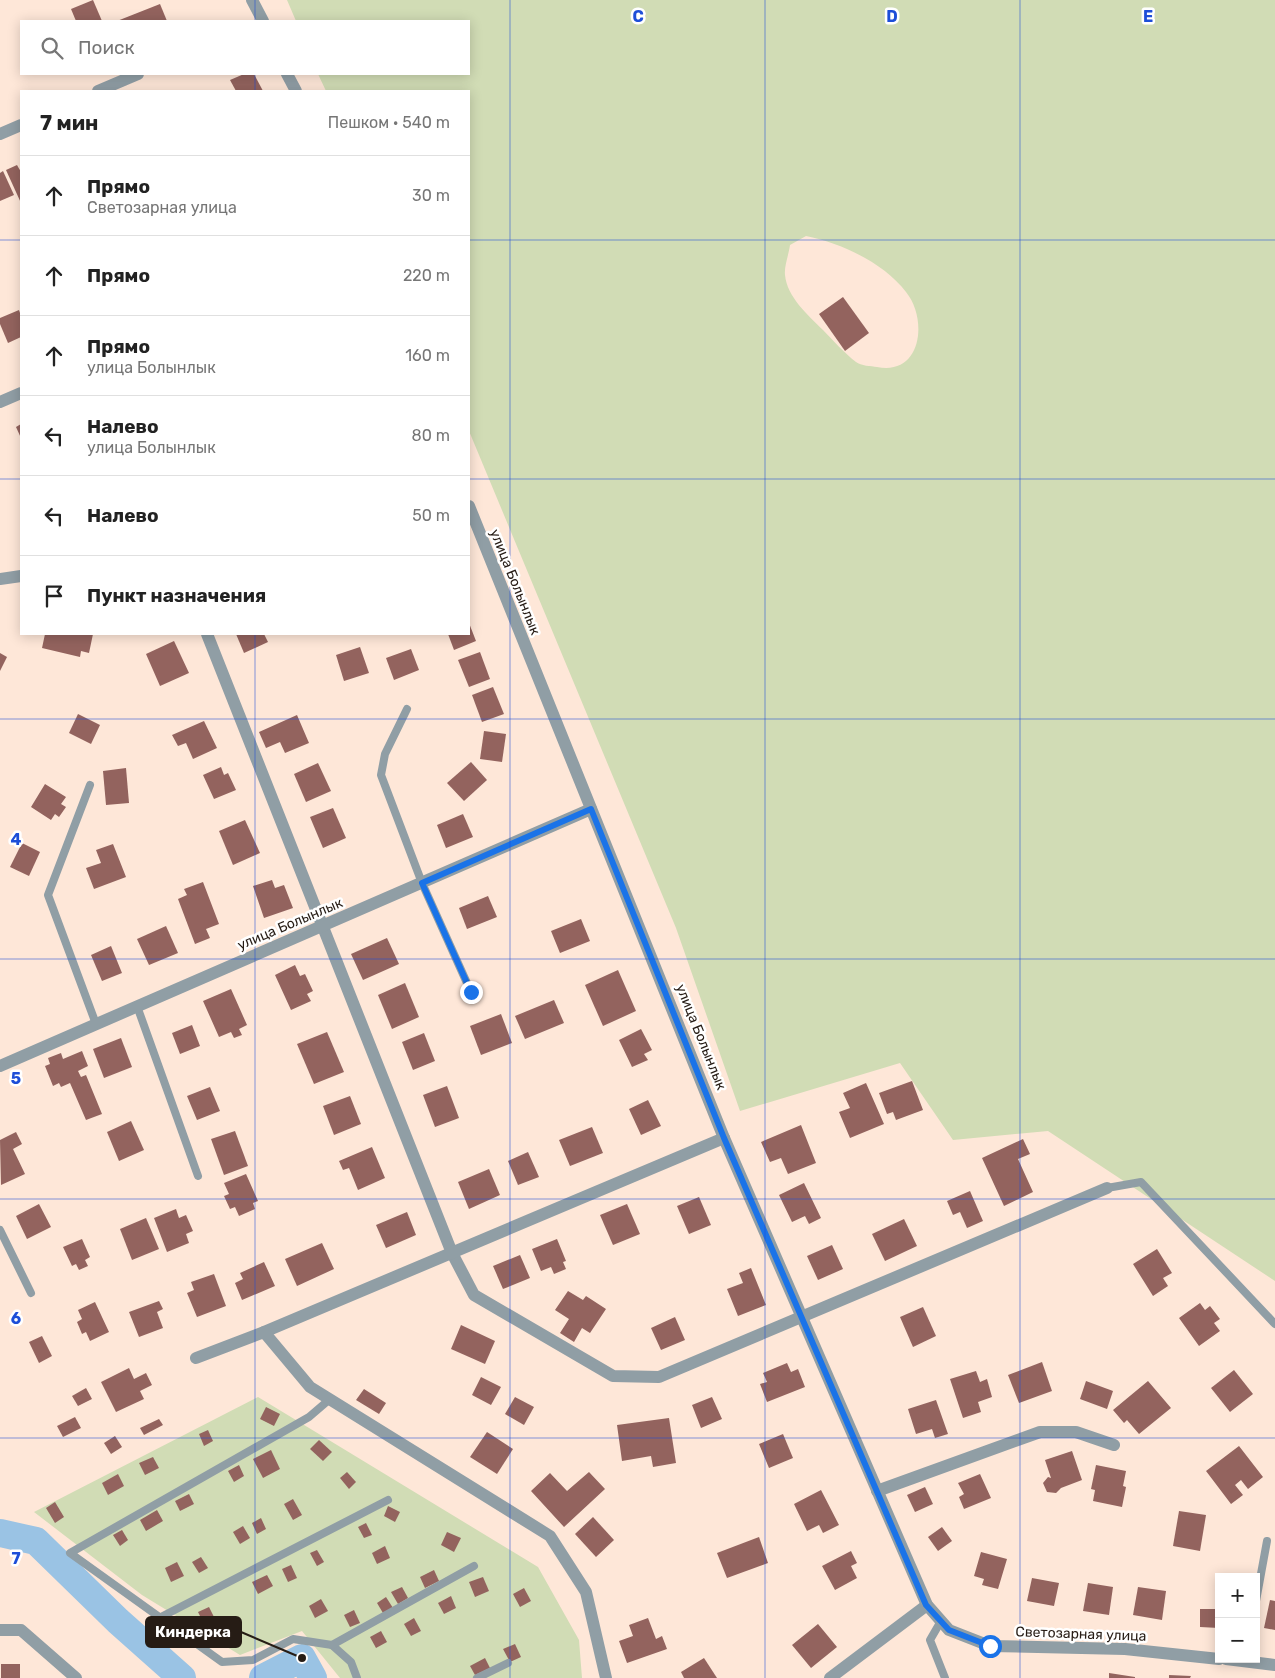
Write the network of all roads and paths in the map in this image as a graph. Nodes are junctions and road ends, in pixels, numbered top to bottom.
1 (252, 0) edge
2 (261, 20) edge
3 (136, 75) edge
4 (288, 75) edge
5 (100, 90) edge
6 (296, 90) edge
7 (20, 125) edge
8 (0, 134) edge
9 (20, 393) edge
10 (0, 402) edge
11 (470, 508) edge
12 (20, 576) edge
13 (0, 579) edge
14 (208, 635) edge
15 (407, 708) dead end
16 (90, 784) dead end
17 (591, 809) junction
18 (422, 883) junction
19 (323, 926) junction
20 (471, 992) dead end
21 (137, 1006) junction
22 (96, 1024) junction
23 (0, 1066) edge
24 (724, 1138) junction
25 (198, 1176) dead end
26 (1107, 1188) joint
27 (0, 1230) edge
28 (452, 1253) junction
29 (31, 1293) dead end
30 (802, 1316) junction
31 (1275, 1324) edge
32 (264, 1332) junction
33 (196, 1358) dead end
34 (330, 1399) junction
35 (1114, 1445) dead end
36 (877, 1491) junction
37 (388, 1500) dead end
38 (1267, 1541) dead end
39 (474, 1566) dead end
40 (1260, 1579) edge
41 (926, 1605) junction
42 (161, 1617) junction
43 (941, 1621) junction
44 (0, 1630) edge
45 (332, 1645) junction
46 (1215, 1658) edge
47 (1260, 1662) edge
48 (508, 1663) dead end
49 (1275, 1665) edge
50 (76, 1678) edge
51 (357, 1678) edge
52 (477, 1678) edge
53 (606, 1678) edge
54 (830, 1678) edge
55 (945, 1678) edge

1 - 2 street
3 - 5 street
4 - 6 street
7 - 8 street
9 - 10 street
11 - 17 street, улица Болынлык
12 - 13 street
14 - 19 street
15 - 18 lane
16 - 22 lane
17 - 18 street, улица Болынлык
17 - 24 street, улица Болынлык
18 - 19 street, улица Болынлык
18 - 20 lane
19 - 21 street, улица Болынлык
19 - 28 street
21 - 22 street, улица Болынлык
21 - 25 lane
22 - 23 street, улица Болынлык
24 - 28 street
24 - 30 street, улица Болынлык
26 - 30 street
26 - 31 lane
27 - 29 lane
28 - 30 street
28 - 32 street
30 - 36 street, Светозарная улица
32 - 33 street
32 - 34 street
34 - 42 lane
34 - 53 street
35 - 36 street
36 - 41 street, Светозарная улица
37 - 42 lane
38 - 40 lane
39 - 45 lane
41 - 43 street, Светозарная улица
41 - 54 street
42 - 45 lane
43 - 46 street, Светозарная улица
43 - 55 lane
44 - 50 street
45 - 51 lane
47 - 49 street
48 - 52 lane

